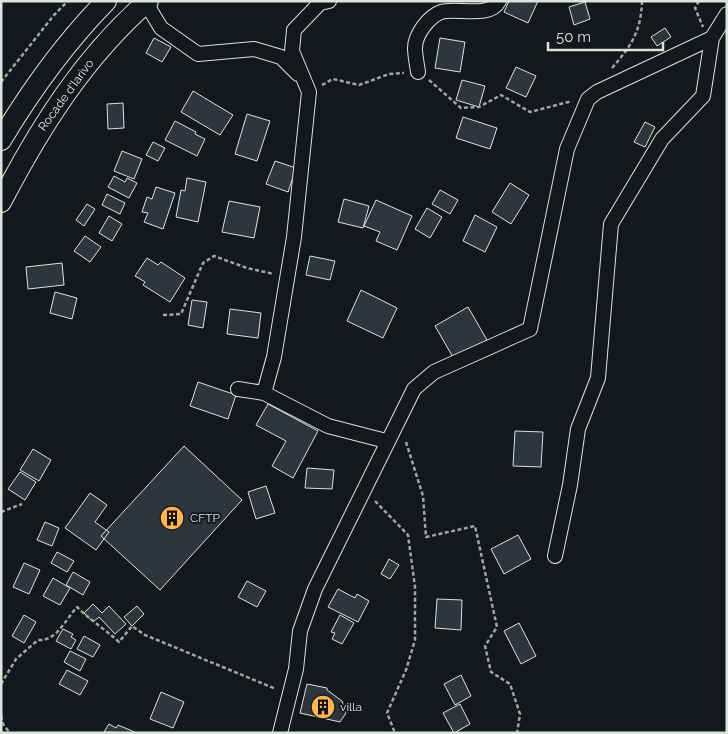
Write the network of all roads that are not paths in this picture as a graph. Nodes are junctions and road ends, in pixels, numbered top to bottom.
1 (106, 1) edge
2 (329, 1) edge
3 (500, 1) edge
4 (147, 2) edge
5 (727, 14) edge
6 (712, 38) junction
7 (418, 72) road end
8 (307, 86) junction
9 (1, 140) edge
10 (1, 202) edge
11 (238, 389) dead end
12 (264, 393) junction
13 (386, 441) junction
14 (555, 556) dead end
15 (280, 733) edge

1 - 9 main road
2 - 8 street
3 - 7 street
4 - 8 street
4 - 10 main road, Rocade d'Iarivo
5 - 6 street
6 - 13 street
6 - 14 street
8 - 12 street
11 - 12 street
12 - 13 street
13 - 15 street

